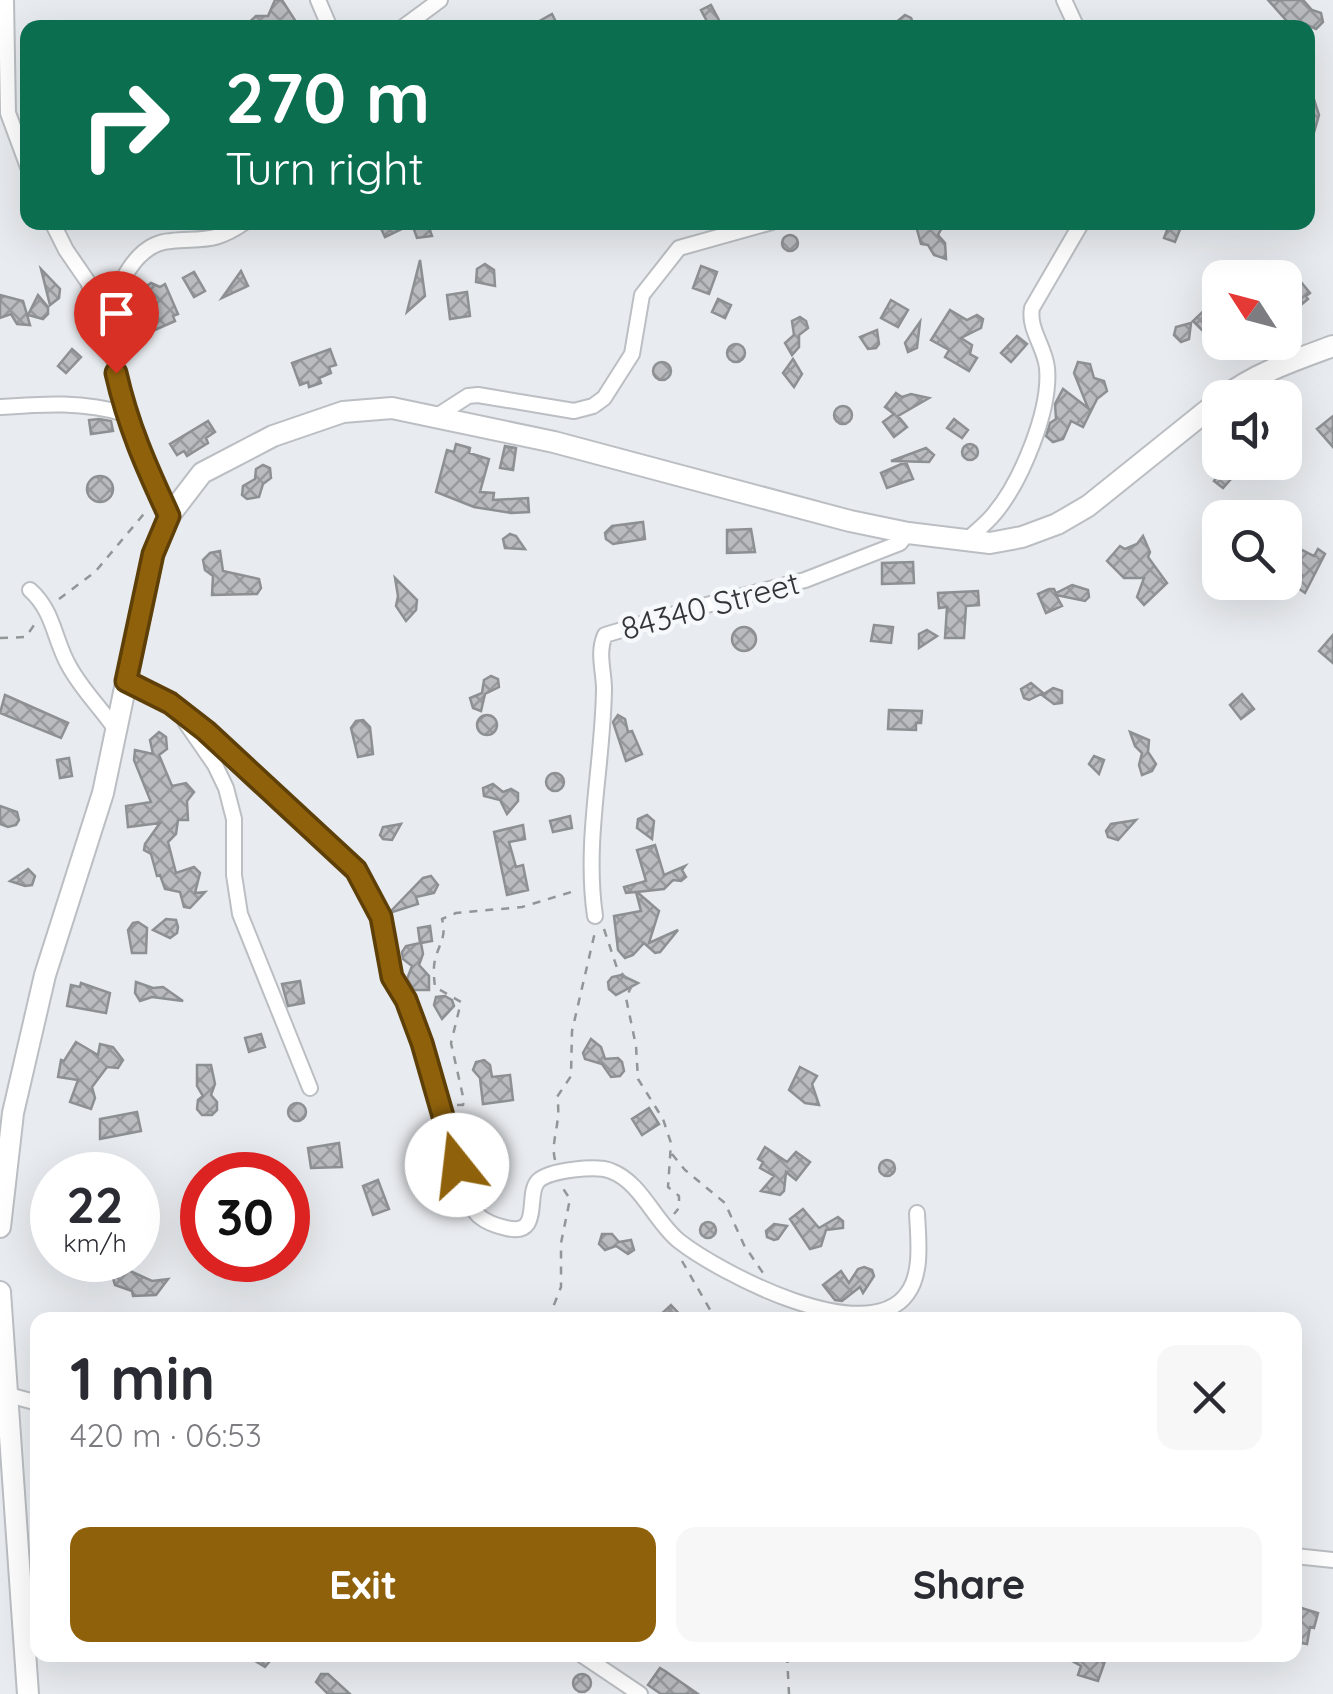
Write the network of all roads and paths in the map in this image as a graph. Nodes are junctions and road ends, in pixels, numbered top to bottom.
1 (6, 0) edge
2 (440, 0) edge
3 (413, 20) edge
4 (20, 146) edge
5 (56, 230) edge
6 (234, 230) edge
7 (742, 230) edge
8 (1077, 230) edge
9 (105, 323) junction
10 (1333, 346) edge
11 (1250, 380) edge
12 (0, 407) edge
13 (1202, 413) edge
14 (125, 414) junction
15 (437, 416) junction
16 (165, 507) junction
17 (908, 534) junction
18 (966, 542) junction
19 (30, 590) dead end
20 (48, 608) junction
21 (0, 638) edge
22 (126, 681) junction
23 (170, 703) junction
24 (116, 730) junction
25 (580, 881) dead end
26 (595, 916) junction
27 (310, 1088) dead end
28 (440, 1106) junction
29 (6, 1109) edge
30 (558, 1173) junction
31 (918, 1213) dead end
32 (0, 1227) edge
33 (0, 1292) edge
34 (774, 1294) junction
35 (551, 1312) edge
36 (830, 1312) edge
37 (882, 1312) edge
38 (5, 1394) junction
39 (30, 1401) edge
40 (1302, 1557) edge
41 (1333, 1560) edge
42 (592, 1662) edge
43 (787, 1662) edge
44 (28, 1694) edge
45 (640, 1694) edge
46 (789, 1694) edge

1 - 4 street
2 - 3 street
5 - 9 street
6 - 9 street
7 - 15 street
8 - 18 street
9 - 14 street
10 - 11 street
12 - 14 street
13 - 18 street
14 - 16 street
15 - 16 street
15 - 17 street
16 - 20 path
16 - 22 street
17 - 18 street
17 - 26 street, 84340 Street
19 - 20 street
20 - 21 path
20 - 24 street
22 - 23 street
22 - 24 street
23 - 27 street
23 - 28 street
24 - 29 street
25 - 28 path
26 - 30 path
26 - 34 path
28 - 30 street
29 - 32 street
30 - 34 street
30 - 35 path
31 - 37 street
33 - 38 street
34 - 36 street
38 - 39 street
38 - 44 street
40 - 41 street
42 - 45 street
43 - 46 path

